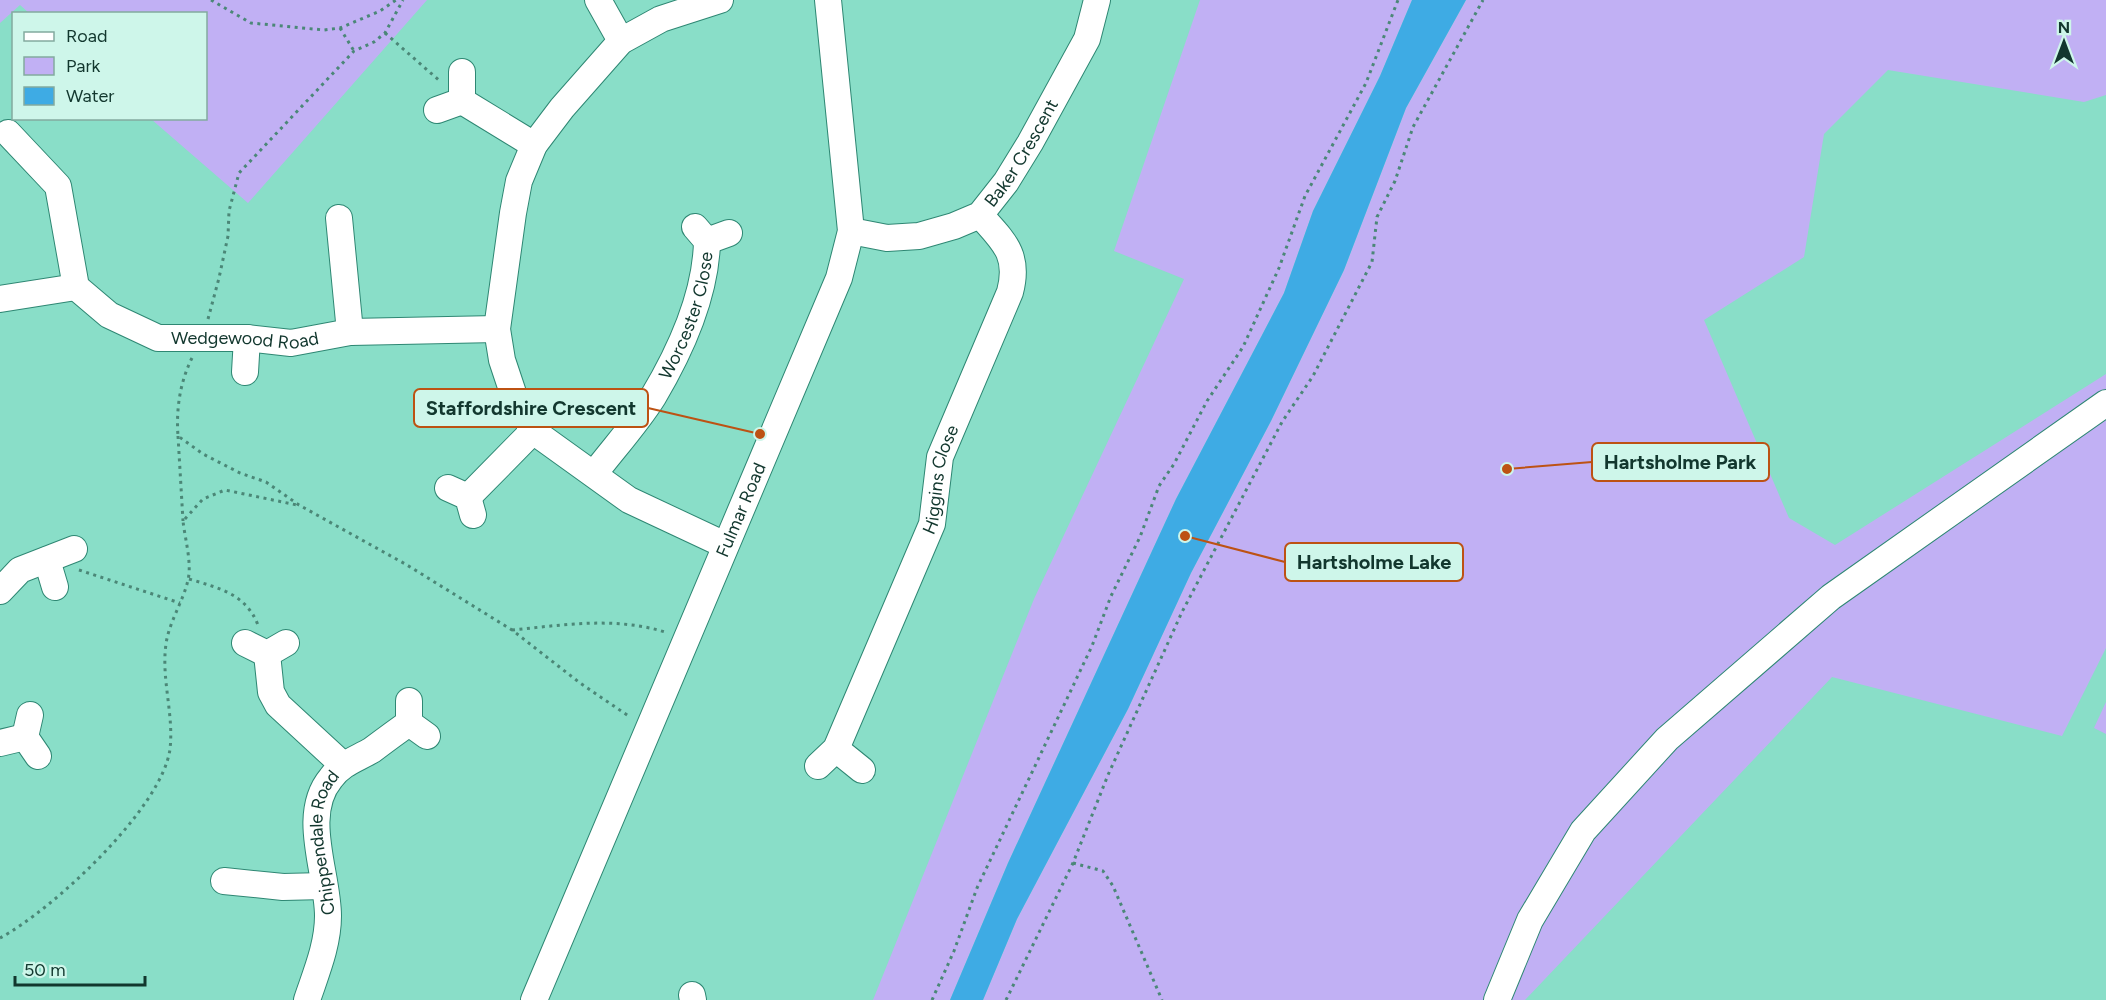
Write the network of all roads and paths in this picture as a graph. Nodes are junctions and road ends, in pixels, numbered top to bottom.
1 (211, 0) edge
2 (396, 0) edge
3 (403, 0) edge
4 (598, 0) edge
5 (720, 0) edge
6 (828, 0) edge
7 (1097, 0) edge
8 (1398, 0) edge
9 (1483, 0) edge
10 (340, 28) junction
11 (385, 33) junction
12 (621, 41) junction
13 (354, 51) junction
14 (462, 72) dead end
15 (462, 101) junction
16 (437, 110) dead end
17 (8, 133) dead end
18 (534, 145) junction
19 (980, 214) junction
20 (339, 218) dead end
21 (851, 231) junction
22 (710, 234) dead end
23 (76, 287) junction
24 (0, 299) edge
25 (497, 329) junction
26 (350, 332) junction
27 (202, 338) junction
28 (247, 338) junction
29 (245, 372) dead end
30 (2106, 403) edge
31 (533, 431) junction
32 (178, 436) junction
33 (594, 474) junction
34 (463, 500) dead end
35 (299, 505) junction
36 (183, 521) junction
37 (725, 545) junction
38 (74, 549) dead end
39 (47, 560) junction
40 (189, 579) junction
41 (55, 587) dead end
42 (0, 591) edge
43 (180, 603) junction
44 (512, 630) junction
45 (687, 640) junction
46 (266, 646) joint
47 (415, 720) dead end
48 (649, 730) junction
49 (31, 736) dead end
50 (0, 743) edge
51 (836, 749) junction
52 (343, 765) junction
53 (818, 766) dead end
54 (862, 770) dead end
55 (1073, 863) junction
56 (219, 880) dead end
57 (324, 886) junction
58 (0, 938) edge
59 (307, 1000) edge
60 (534, 1000) edge
61 (932, 1000) edge
62 (1006, 1000) edge
63 (1162, 1000) edge
64 (1497, 1000) edge

1 - 10 path
2 - 10 path
3 - 11 path
4 - 12 street
5 - 12 street
6 - 21 street, Fulmar Road
7 - 19 street, Baker Crescent
8 - 61 path
9 - 55 path
10 - 13 path
11 - 13 path
11 - 15 path
12 - 18 street
13 - 27 path
14 - 15 street
15 - 16 street
15 - 18 street
17 - 23 street
18 - 25 street
19 - 21 street, Baker Crescent
19 - 51 street, Higgins Close
20 - 26 street
21 - 37 street, Fulmar Road
22 - 33 street, Worcester Close
23 - 24 street
23 - 27 street, Wedgewood Road
25 - 26 street, Wedgewood Road
25 - 31 street
26 - 28 street, Wedgewood Road
27 - 28 street, Wedgewood Road
27 - 32 path
28 - 29 street
30 - 64 street
31 - 33 street
31 - 34 street
32 - 35 path
32 - 36 path
33 - 37 street
35 - 36 path
35 - 44 path
36 - 40 path
37 - 45 street, Fulmar Road
38 - 39 street
39 - 41 street
39 - 42 street
39 - 43 path
40 - 43 path
40 - 46 path
43 - 58 path
44 - 45 path
44 - 48 path
45 - 48 street, Fulmar Road
46 - 52 street
47 - 52 street, Chippendale Road
48 - 60 street, Fulmar Road
49 - 50 street
51 - 53 street, Higgins Close
51 - 54 street
52 - 57 street, Chippendale Road
55 - 62 path
55 - 63 path
56 - 57 street
57 - 59 street, Chippendale Road

